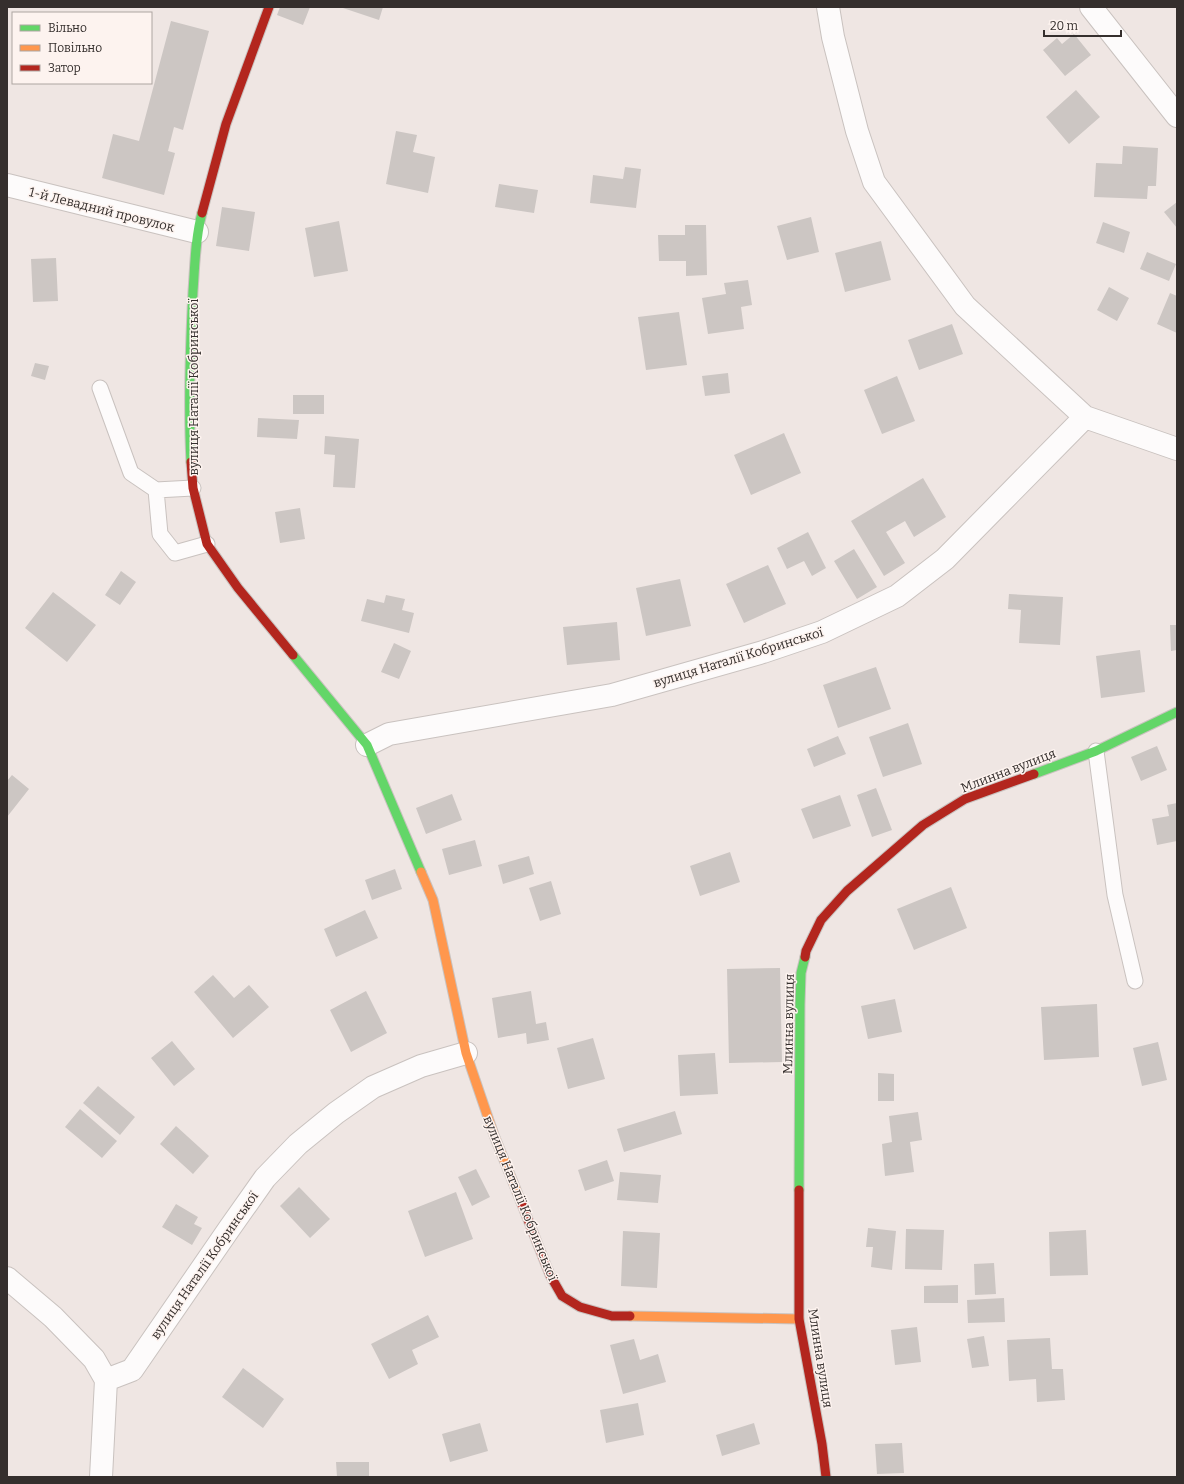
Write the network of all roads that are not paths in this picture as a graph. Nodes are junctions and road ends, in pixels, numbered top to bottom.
1 (269, 7) edge
2 (828, 7) edge
3 (1091, 7) edge
4 (1177, 116) edge
5 (7, 186) edge
6 (197, 232) junction
7 (100, 388) dead end
8 (1085, 417) junction
9 (1177, 449) edge
10 (193, 488) junction
11 (156, 490) junction
12 (207, 544) junction
13 (1177, 712) edge
14 (367, 745) junction
15 (1096, 751) junction
16 (1135, 981) dead end
17 (466, 1053) junction
18 (7, 1278) edge
19 (799, 1319) junction
20 (106, 1380) junction
21 (101, 1477) edge
22 (826, 1477) edge

1 - 6 street, вулиця Наталії Кобринської
2 - 8 street
3 - 4 street
5 - 6 street, 1-й Левадний провулок
6 - 10 street, вулиця Наталії Кобринської
7 - 11 lane
8 - 9 street
8 - 14 street, вулиця Наталії Кобринської
10 - 11 lane
10 - 12 street, вулиця Наталії Кобринської
11 - 12 lane
12 - 14 street, вулиця Наталії Кобринської
13 - 15 street, Млинна вулиця
14 - 17 street, вулиця Наталії Кобринської
15 - 16 lane
15 - 19 street, Млинна вулиця
17 - 19 street, вулиця Наталії Кобринської
17 - 20 street, вулиця Наталії Кобринської
18 - 20 street
19 - 22 street, Млинна вулиця
20 - 21 street

